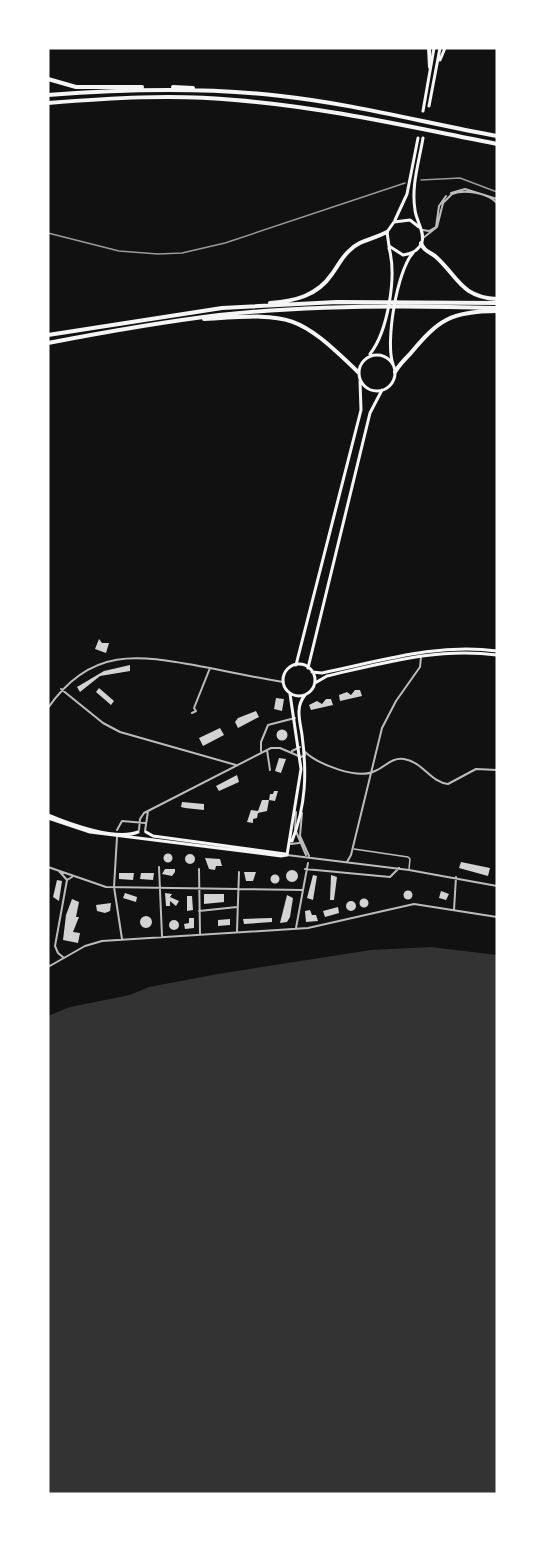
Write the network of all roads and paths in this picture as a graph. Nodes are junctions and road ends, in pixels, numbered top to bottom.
1 (429, 48) edge
2 (434, 48) edge
3 (440, 48) edge
4 (445, 48) edge
5 (439, 61) junction
6 (430, 67) junction
7 (48, 80) edge
8 (232, 92) junction
9 (48, 95) edge
10 (48, 103) edge
11 (429, 106) dead end
12 (423, 111) dead end
13 (497, 136) edge
14 (418, 138) dead end
15 (423, 138) dead end
16 (497, 144) edge
17 (497, 201) edge
18 (394, 222) junction
19 (420, 228) junction
20 (387, 232) junction
21 (422, 241) junction
22 (388, 246) junction
23 (414, 252) junction
24 (497, 301) edge
25 (222, 308) junction
26 (497, 309) edge
27 (174, 321) junction
28 (48, 336) edge
29 (48, 343) edge
30 (369, 356) junction
31 (393, 364) junction
32 (358, 372) junction
33 (395, 372) junction
34 (360, 381) junction
35 (382, 390) junction
36 (497, 653) edge
37 (421, 655) junction
38 (296, 665) junction
39 (210, 668) junction
40 (308, 668) junction
41 (312, 672) junction
42 (283, 682) junction
43 (315, 683) junction
44 (62, 689) junction
45 (290, 694) junction
46 (304, 695) junction
47 (48, 706) edge
48 (194, 708) dead end
49 (296, 718) junction
50 (300, 747) junction
51 (267, 750) junction
52 (289, 751) junction
53 (262, 752) junction
54 (305, 753) junction
55 (301, 757) junction
56 (236, 765) junction
57 (270, 770) dead end
58 (497, 770) edge
59 (372, 772) junction
60 (302, 806) junction
61 (148, 811) junction
62 (296, 812) junction
63 (48, 817) edge
64 (140, 823) junction
65 (145, 823) junction
66 (117, 830) dead end
67 (146, 831) junction
68 (296, 832) junction
69 (138, 833) junction
70 (117, 837) dead end
71 (144, 837) junction
72 (300, 843) junction
73 (290, 845) junction
74 (353, 849) junction
75 (287, 855) junction
76 (307, 862) dead end
77 (347, 862) junction
78 (48, 867) edge
79 (159, 867) dead end
80 (57, 869) junction
81 (199, 869) dead end
82 (306, 869) junction
83 (398, 870) junction
84 (409, 870) junction
85 (239, 872) dead end
86 (72, 877) junction
87 (456, 877) junction
88 (67, 880) junction
89 (497, 886) edge
90 (114, 887) junction
91 (159, 888) junction
92 (199, 888) junction
93 (238, 889) junction
94 (302, 890) junction
95 (237, 907) junction
96 (454, 910) junction
97 (200, 911) junction
98 (497, 917) edge
99 (296, 928) junction
100 (237, 932) junction
101 (200, 934) junction
102 (162, 936) junction
103 (122, 939) junction
104 (64, 958) junction
105 (48, 967) edge

1 - 6 highway
2 - 6 main road
3 - 5 main road
4 - 5 main road
5 - 11 main road
6 - 12 main road
7 - 8 highway
8 - 9 highway
8 - 13 highway
10 - 16 highway
14 - 18 main road
15 - 19 main road
17 - 19 street
17 - 21 street
18 - 19 main road
18 - 20 main road
19 - 21 main road
20 - 22 main road
20 - 25 highway
21 - 23 main road
21 - 24 highway
22 - 23 main road
22 - 30 main road
23 - 31 main road
24 - 25 highway
25 - 28 highway
26 - 27 highway
26 - 33 highway
27 - 29 highway
27 - 32 highway
30 - 31 main road
30 - 32 main road
31 - 33 main road
32 - 34 main road
33 - 35 main road
34 - 35 main road
34 - 38 main road
35 - 40 main road
36 - 37 main road
36 - 41 main road
37 - 43 main road
37 - 59 street
38 - 40 main road
38 - 42 main road
39 - 42 street
39 - 44 street
39 - 48 street
40 - 41 main road
41 - 43 main road
42 - 45 main road
43 - 46 main road
44 - 47 street
44 - 56 street
45 - 46 main road
45 - 49 main road
46 - 54 main road
49 - 50 main road
49 - 53 street
50 - 52 street
50 - 55 main road
51 - 52 street
51 - 53 street
51 - 57 street
52 - 55 street
53 - 56 street
54 - 55 street
54 - 59 street
54 - 60 main road
55 - 62 main road
56 - 61 street
58 - 59 street
59 - 74 street
60 - 68 main road
60 - 72 street
61 - 64 street
61 - 65 street
62 - 68 street
62 - 73 main road
63 - 69 main road
63 - 69 main road
64 - 65 street
64 - 66 street
64 - 69 street
65 - 67 street
67 - 69 main road
67 - 71 main road
67 - 75 main road
68 - 72 street
68 - 73 main road
69 - 71 main road
70 - 90 street
71 - 75 main road
72 - 73 street
73 - 75 main road
74 - 77 street
74 - 84 street
75 - 77 street
76 - 82 street
77 - 83 street
78 - 80 street
79 - 91 street
80 - 86 street
80 - 88 street
81 - 92 street
82 - 83 street
82 - 94 street
83 - 84 street
84 - 87 street
85 - 93 street
86 - 88 street
86 - 90 street
87 - 89 street
87 - 96 street
88 - 104 street
90 - 91 street
90 - 103 street
91 - 92 street
91 - 102 street
92 - 93 street
92 - 97 street
93 - 94 street
93 - 95 street
94 - 99 street
95 - 97 street
95 - 100 street
96 - 98 street
96 - 99 street
97 - 101 street
99 - 100 street
100 - 101 street
101 - 102 street
102 - 103 street
103 - 104 street
104 - 105 street

